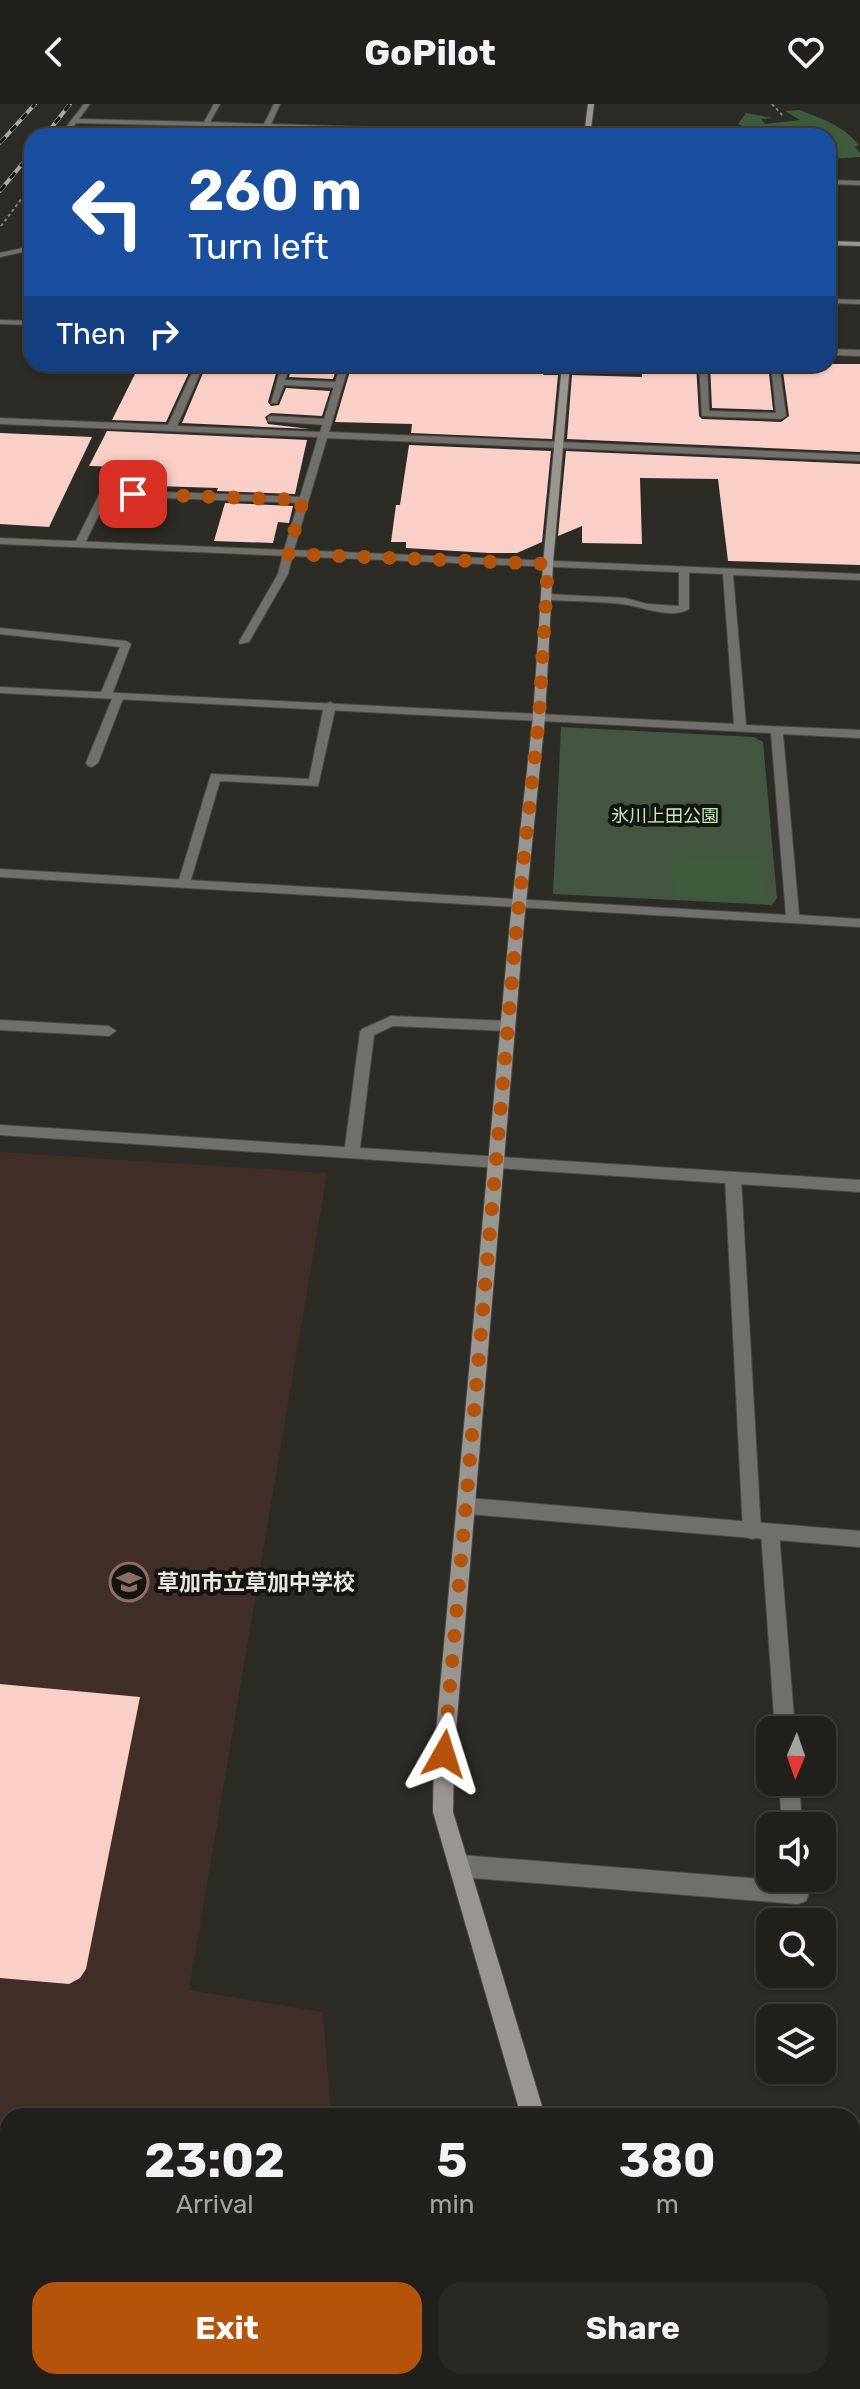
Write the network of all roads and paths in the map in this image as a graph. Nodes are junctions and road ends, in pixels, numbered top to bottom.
1 (87, 104) edge
2 (217, 104) edge
3 (277, 104) edge
4 (591, 104) edge
5 (772, 104) edge
6 (784, 117) dead end
7 (74, 121) junction
8 (206, 124) junction
9 (267, 125) junction
10 (68, 128) edge
11 (204, 128) edge
12 (306, 128) edge
13 (589, 128) edge
14 (836, 182) edge
15 (860, 183) edge
16 (24, 196) edge
17 (0, 227) edge
18 (836, 243) edge
19 (860, 244) edge
20 (24, 250) edge
21 (0, 255) edge
22 (836, 301) edge
23 (860, 302) edge
24 (0, 322) edge
25 (24, 323) edge
26 (836, 352) edge
27 (860, 353) edge
28 (196, 372) edge
29 (284, 372) edge
30 (342, 372) edge
31 (565, 372) edge
32 (703, 372) edge
33 (776, 372) edge
34 (280, 382) junction
35 (338, 385) junction
36 (274, 401) dead end
37 (271, 419) dead end
38 (0, 421) edge
39 (326, 422) junction
40 (171, 429) junction
41 (322, 435) junction
42 (559, 446) junction
43 (860, 458) edge
44 (303, 500) junction
45 (0, 541) edge
46 (79, 545) junction
47 (288, 554) junction
48 (548, 564) junction
49 (684, 570) junction
50 (728, 572) junction
51 (860, 577) edge
52 (546, 597) junction
53 (0, 631) edge
54 (244, 642) dead end
55 (0, 690) edge
56 (112, 695) junction
57 (330, 705) junction
58 (539, 717) junction
59 (740, 728) junction
60 (777, 730) junction
61 (860, 734) edge
62 (92, 763) dead end
63 (0, 873) edge
64 (184, 883) junction
65 (519, 902) junction
66 (793, 919) junction
67 (860, 923) edge
68 (0, 1025) edge
69 (508, 1026) junction
70 (109, 1031) dead end
71 (0, 1130) edge
72 (352, 1154) junction
73 (496, 1163) junction
74 (733, 1178) junction
75 (860, 1186) edge
76 (468, 1506) junction
77 (761, 1531) junction
78 (860, 1539) edge
79 (783, 1716) edge
80 (460, 1866) junction
81 (756, 1890) edge
82 (531, 2108) edge

1 - 7 street
2 - 8 street
3 - 9 street
4 - 13 street
5 - 6 path
7 - 8 street
7 - 10 street
8 - 9 street
8 - 11 street
9 - 12 street
14 - 15 street
16 - 17 path
18 - 19 street
20 - 21 street
22 - 23 street
24 - 25 street
26 - 27 street
28 - 40 street
29 - 34 street
30 - 35 street
31 - 42 street
32 - 33 street
34 - 35 street
34 - 36 street
35 - 39 street
37 - 39 street
38 - 40 street
39 - 41 street
40 - 41 street
41 - 42 street
41 - 44 street
42 - 43 street
42 - 48 street
44 - 46 street
44 - 47 street
45 - 46 street
46 - 47 street
47 - 48 street
47 - 54 street
48 - 49 street
48 - 52 street
49 - 50 street
49 - 52 street
50 - 51 street
50 - 59 street
52 - 58 street
53 - 56 street
55 - 56 street
56 - 57 street
56 - 62 street
57 - 58 street
57 - 64 street
58 - 59 street
58 - 65 street
59 - 60 street
60 - 61 street
60 - 66 street
63 - 64 street
64 - 65 street
65 - 66 street
65 - 69 street
66 - 67 street
68 - 70 street
69 - 72 street
69 - 73 street
71 - 72 street
72 - 73 street
73 - 74 street
73 - 76 street
74 - 75 street
74 - 77 street
76 - 77 street
76 - 80 street
77 - 78 street
77 - 79 street
80 - 81 street
80 - 82 street

